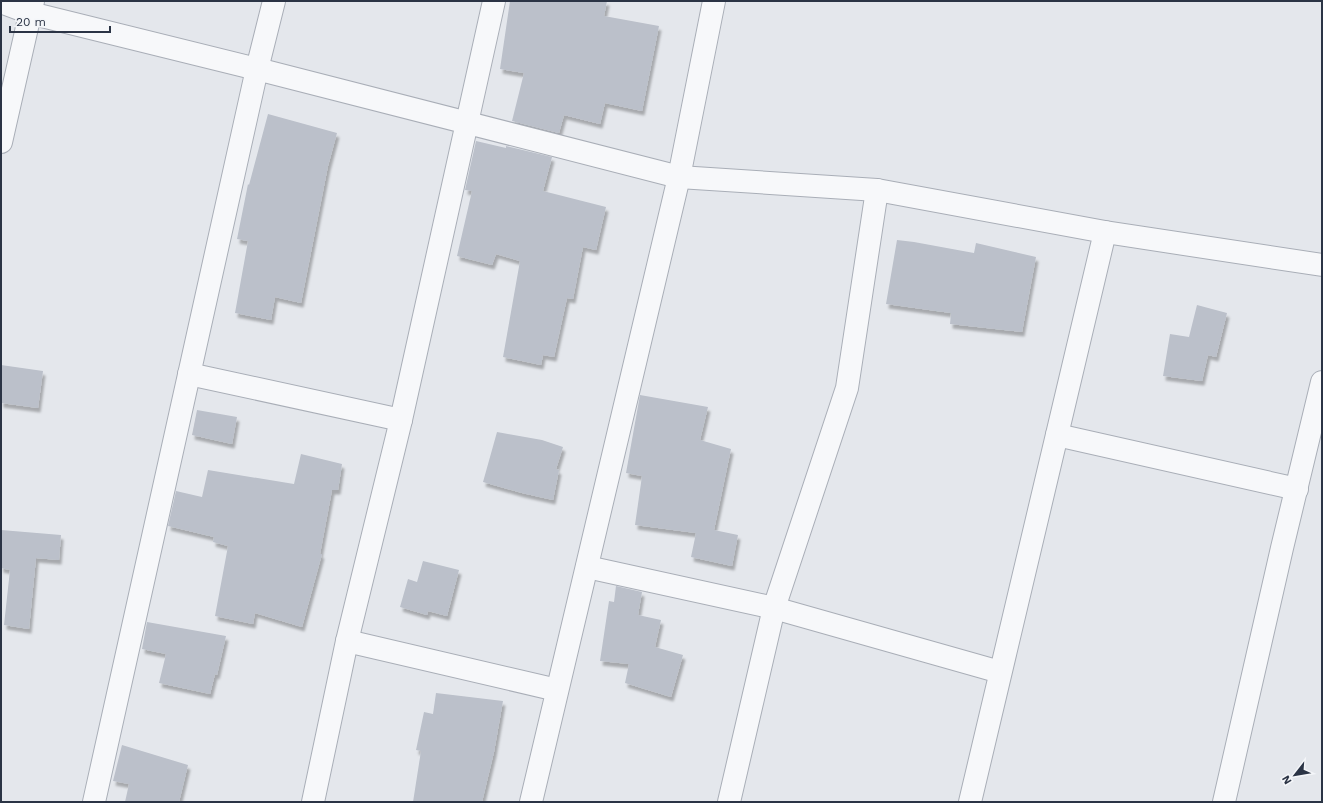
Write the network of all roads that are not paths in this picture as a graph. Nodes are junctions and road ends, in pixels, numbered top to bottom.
1 (274, 1) edge
2 (494, 1) edge
3 (714, 1) edge
4 (1, 2) edge
5 (31, 7) edge
6 (257, 69) junction
7 (468, 122) junction
8 (1, 142) edge
9 (679, 177) junction
10 (877, 190) junction
11 (1105, 232) junction
12 (1322, 266) edge
13 (189, 374) junction
14 (1322, 382) edge
15 (401, 420) junction
16 (1057, 435) junction
17 (1297, 489) junction
18 (587, 567) junction
19 (774, 608) junction
20 (347, 641) junction
21 (1000, 672) junction
22 (557, 690) junction
23 (94, 802) edge
24 (313, 802) edge
25 (531, 802) edge
26 (730, 802) edge
27 (970, 802) edge
28 (1224, 802) edge

1 - 6 street
2 - 7 street
3 - 9 street
4 - 5 street
5 - 6 street
5 - 8 street
6 - 7 street
6 - 13 street
7 - 9 street
7 - 15 street
9 - 10 street
9 - 18 street
10 - 11 street
10 - 19 street
11 - 12 street
11 - 16 street
13 - 15 street
13 - 23 street
14 - 17 street
15 - 20 street
16 - 17 street
16 - 21 street
17 - 28 street
18 - 19 street
18 - 22 street
19 - 21 street
19 - 26 street
20 - 22 street
20 - 24 street
21 - 27 street
22 - 25 street

